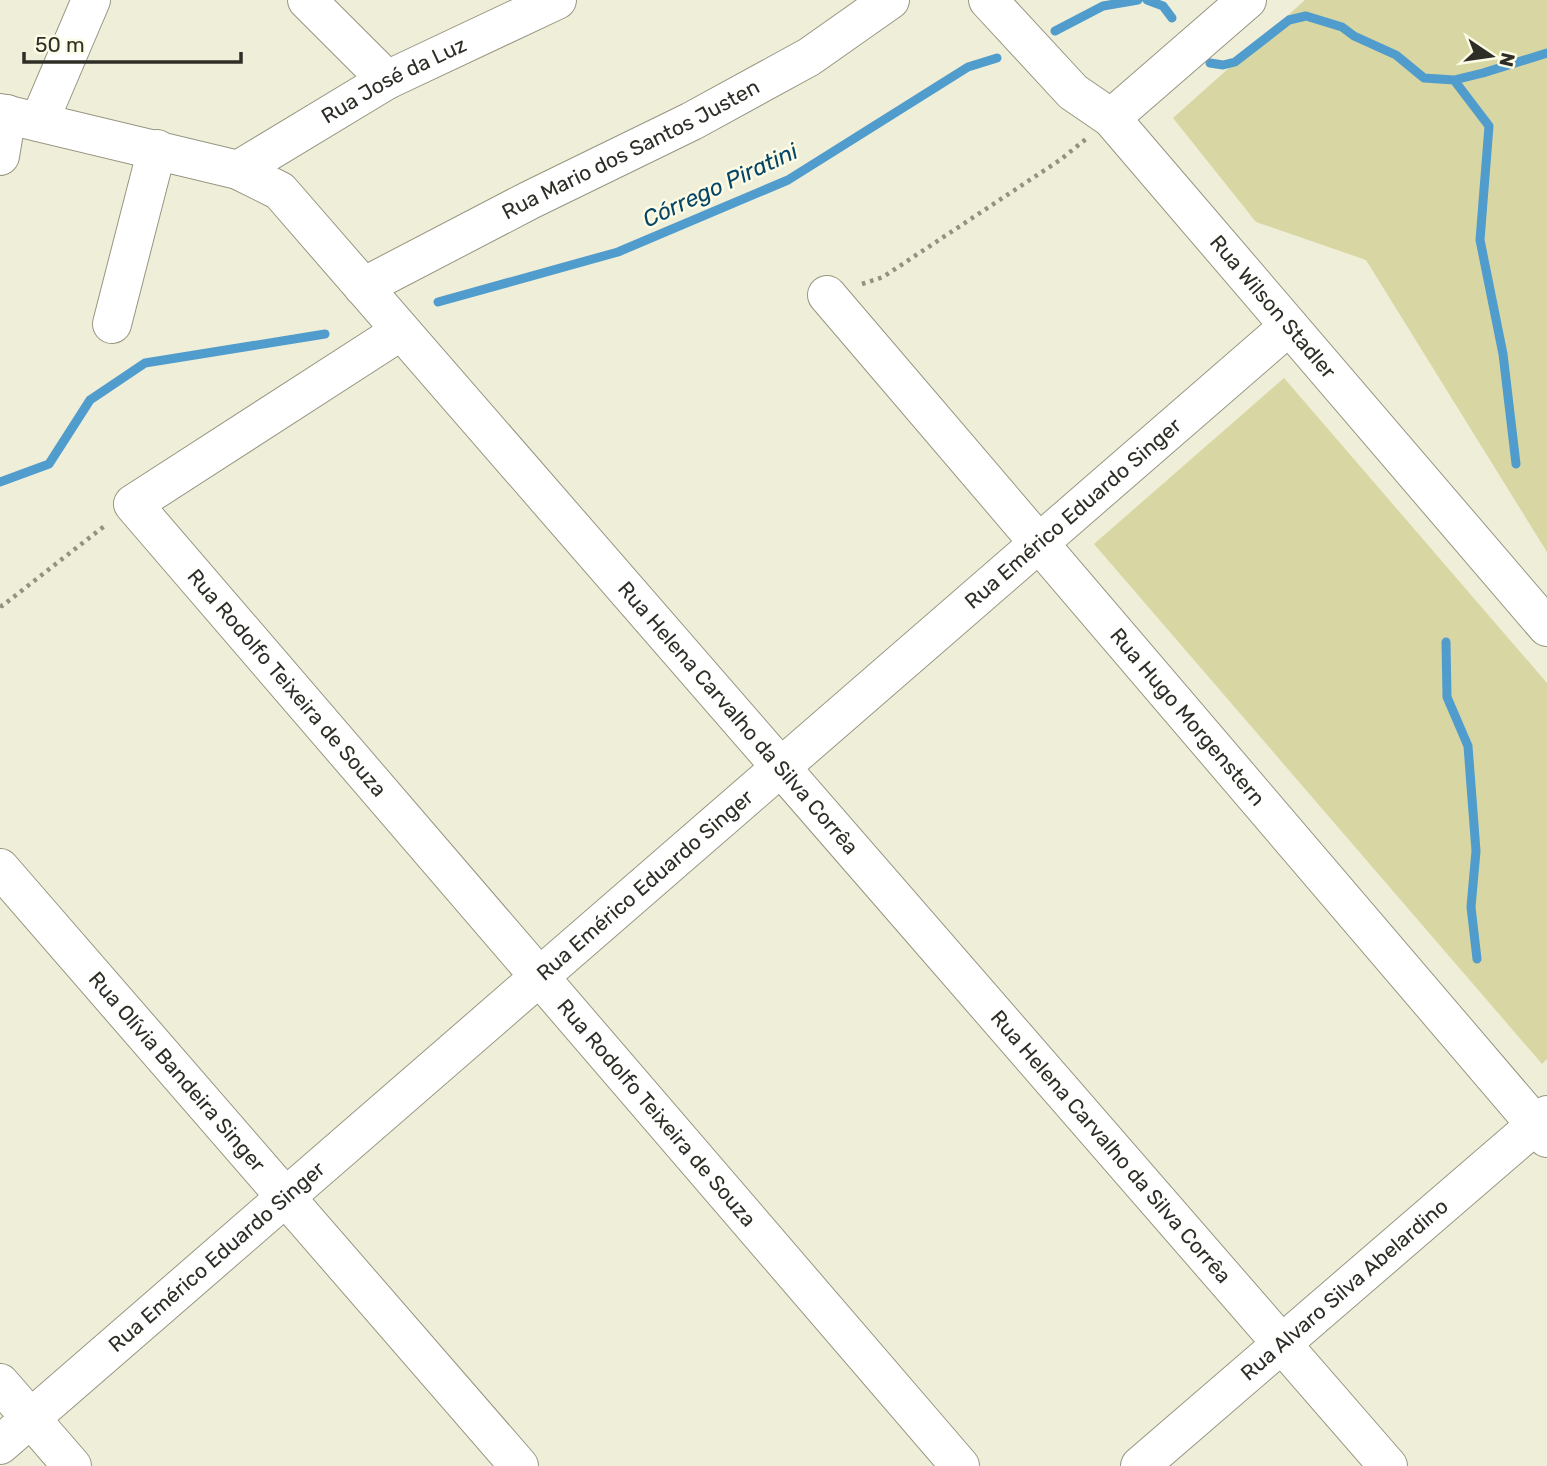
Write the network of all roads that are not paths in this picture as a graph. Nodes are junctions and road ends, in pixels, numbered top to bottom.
1 (91, 0) edge
2 (307, 0) edge
3 (557, 0) edge
4 (890, 0) edge
5 (988, 0) edge
6 (1247, 0) edge
7 (387, 80) junction
8 (15, 116) edge
9 (1111, 118) junction
10 (158, 149) junction
11 (0, 156) edge
12 (238, 170) junction
13 (363, 287) junction
14 (827, 295) road end
15 (112, 324) dead end
16 (1289, 326) junction
17 (401, 331) junction
18 (1039, 543) junction
19 (1547, 627) edge
20 (780, 767) junction
21 (0, 868) edge
22 (540, 976) junction
23 (1543, 1126) edge
24 (285, 1197) junction
25 (1282, 1344) junction
26 (0, 1383) edge
27 (31, 1418) junction
28 (0, 1445) edge
29 (72, 1466) edge
30 (519, 1466) edge
31 (960, 1466) edge
32 (1140, 1466) edge
33 (1388, 1466) edge

1 - 8 street
2 - 7 street
3 - 7 street, Rua José da Luz
4 - 13 street, Rua Mario dos Santos Justen
5 - 9 street, Rua Wilson Stadler
6 - 9 street
7 - 12 street, Rua José da Luz
8 - 10 street, Rua Helena Carvalho da Silva Corrêa
8 - 11 street
9 - 16 street, Rua Wilson Stadler
10 - 12 street, Rua Helena Carvalho da Silva Corrêa
10 - 15 street
12 - 13 street, Rua Helena Carvalho da Silva Corrêa
13 - 17 street, Rua Helena Carvalho da Silva Corrêa
14 - 18 street, Rua Hugo Morgenstern
16 - 18 street, Rua Emérico Eduardo Singer
16 - 19 street, Rua Wilson Stadler
17 - 20 street, Rua Helena Carvalho da Silva Corrêa
17 - 22 street, Rua Rodolfo Teixeira de Souza
18 - 20 street, Rua Emérico Eduardo Singer
18 - 23 street, Rua Hugo Morgenstern
20 - 22 street, Rua Emérico Eduardo Singer
20 - 25 street, Rua Helena Carvalho da Silva Corrêa
21 - 24 street, Rua Olívia Bandeira Singer
22 - 24 street, Rua Emérico Eduardo Singer
22 - 31 street, Rua Rodolfo Teixeira de Souza
23 - 25 street, Rua Alvaro Silva Abelardino
24 - 27 street, Rua Emérico Eduardo Singer
24 - 30 street, Rua Olívia Bandeira Singer
25 - 32 street, Rua Alvaro Silva Abelardino
25 - 33 street, Rua Helena Carvalho da Silva Corrêa
26 - 27 street
27 - 28 street, Rua Emérico Eduardo Singer
27 - 29 street

